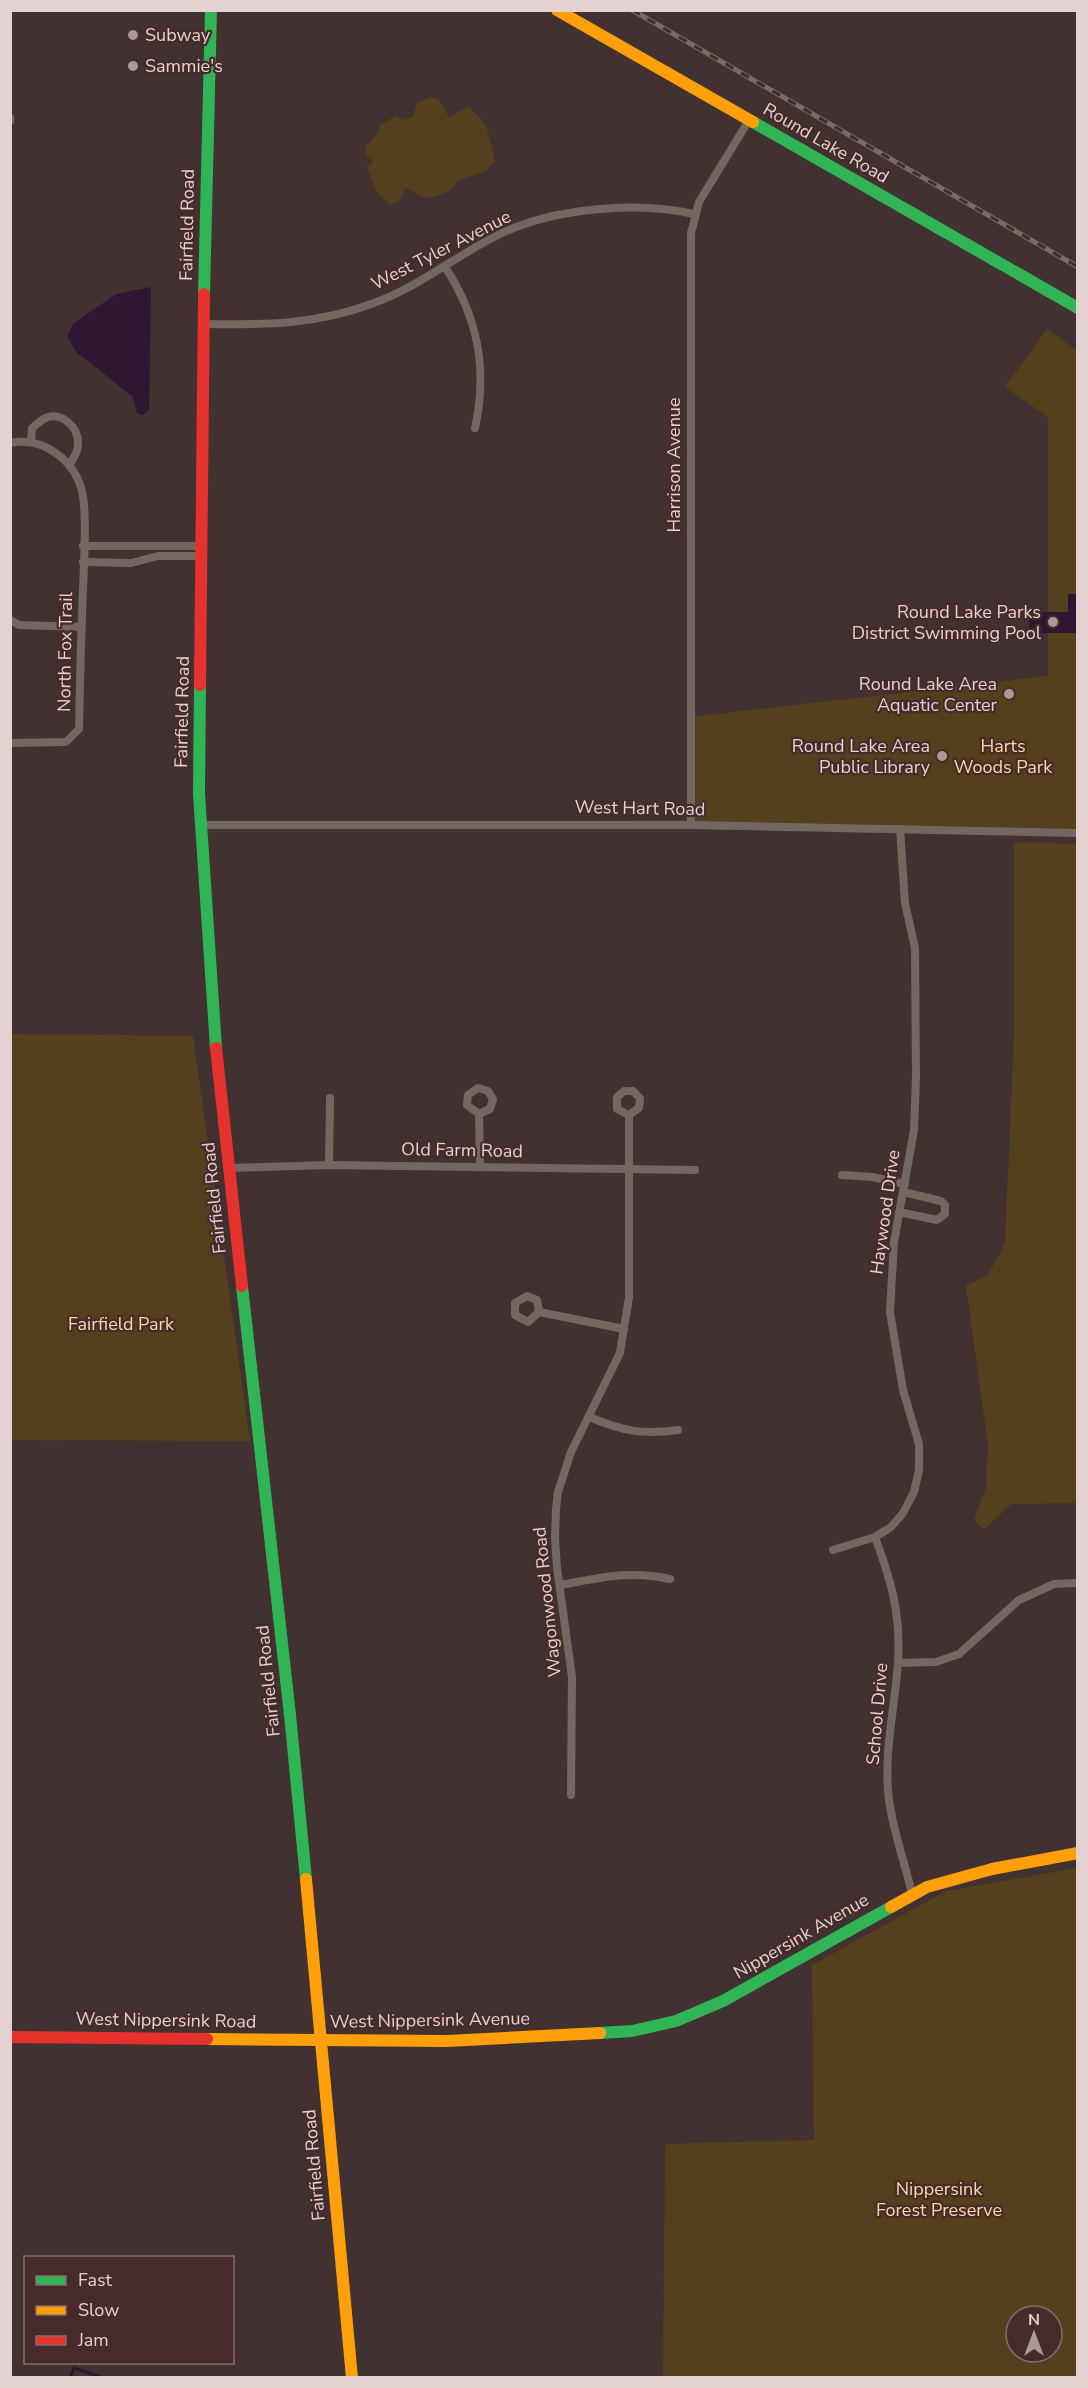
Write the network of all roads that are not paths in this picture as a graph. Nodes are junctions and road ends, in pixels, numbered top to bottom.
1 (211, 10) edge
2 (556, 10) edge
3 (749, 120) junction
4 (694, 214) junction
5 (445, 267) junction
6 (1077, 308) edge
7 (203, 324) junction
8 (475, 428) dead end
9 (31, 442) junction
10 (10, 443) edge
11 (70, 464) junction
12 (83, 542) junction
13 (202, 551) junction
14 (84, 562) junction
15 (10, 620) edge
16 (81, 627) junction
17 (10, 743) edge
18 (201, 825) junction
19 (691, 825) junction
20 (900, 829) junction
21 (1077, 833) edge
22 (330, 1098) dead end
23 (479, 1114) dead end
24 (630, 1115) dead end
25 (329, 1165) junction
26 (480, 1166) junction
27 (229, 1168) junction
28 (630, 1169) junction
29 (695, 1170) dead end
30 (842, 1175) dead end
31 (904, 1188) junction
32 (899, 1212) junction
33 (540, 1312) dead end
34 (624, 1329) junction
35 (589, 1417) junction
36 (678, 1430) dead end
37 (874, 1536) junction
38 (833, 1550) dead end
39 (670, 1579) dead end
40 (1077, 1583) edge
41 (560, 1585) junction
42 (898, 1663) junction
43 (571, 1795) dead end
44 (1077, 1853) edge
45 (912, 1894) junction
46 (10, 2037) edge
47 (540, 2037) joint
48 (321, 2040) junction
49 (352, 2378) edge

1 - 7 street, Fairfield Road
2 - 3 street, Round Lake Road
3 - 4 street, Harrison Avenue
3 - 6 street, Round Lake Road
4 - 5 street, West Tyler Avenue
4 - 19 street, Harrison Avenue
5 - 7 street, West Tyler Avenue
5 - 8 street
7 - 13 street, Fairfield Road
9 - 10 street
9 - 11 street
9 - 11 street
11 - 12 street, North Fox Trail
12 - 13 street
12 - 14 street, North Fox Trail
13 - 14 street
13 - 18 street, Fairfield Road
14 - 16 street, North Fox Trail
15 - 16 street
16 - 17 street, North Fox Trail
18 - 19 street, West Hart Road
18 - 27 street, Fairfield Road
19 - 20 street, West Hart Road
20 - 21 street, West Hart Road
20 - 31 street, Haywood Drive
22 - 25 street
23 - 26 street
24 - 28 street, Wagonwood Road
25 - 26 street, Old Farm Road
25 - 27 street, Old Farm Road
26 - 28 street, Old Farm Road
27 - 48 street, Fairfield Road
28 - 29 street, Old Farm Road
28 - 34 street, Wagonwood Road
30 - 31 street
31 - 32 street, Haywood Drive
31 - 32 street
32 - 37 street, Haywood Drive
33 - 34 street
34 - 35 street, Wagonwood Road
35 - 36 street
35 - 41 street, Wagonwood Road
37 - 38 street, Haywood Drive
37 - 42 street, School Drive
39 - 41 street
40 - 42 street
41 - 43 street, Wagonwood Road
42 - 45 street, School Drive
44 - 45 street, Nippersink Avenue
45 - 47 street, Nippersink Avenue
46 - 48 street, West Nippersink Road
47 - 48 street, West Nippersink Avenue
48 - 49 street, Fairfield Road

